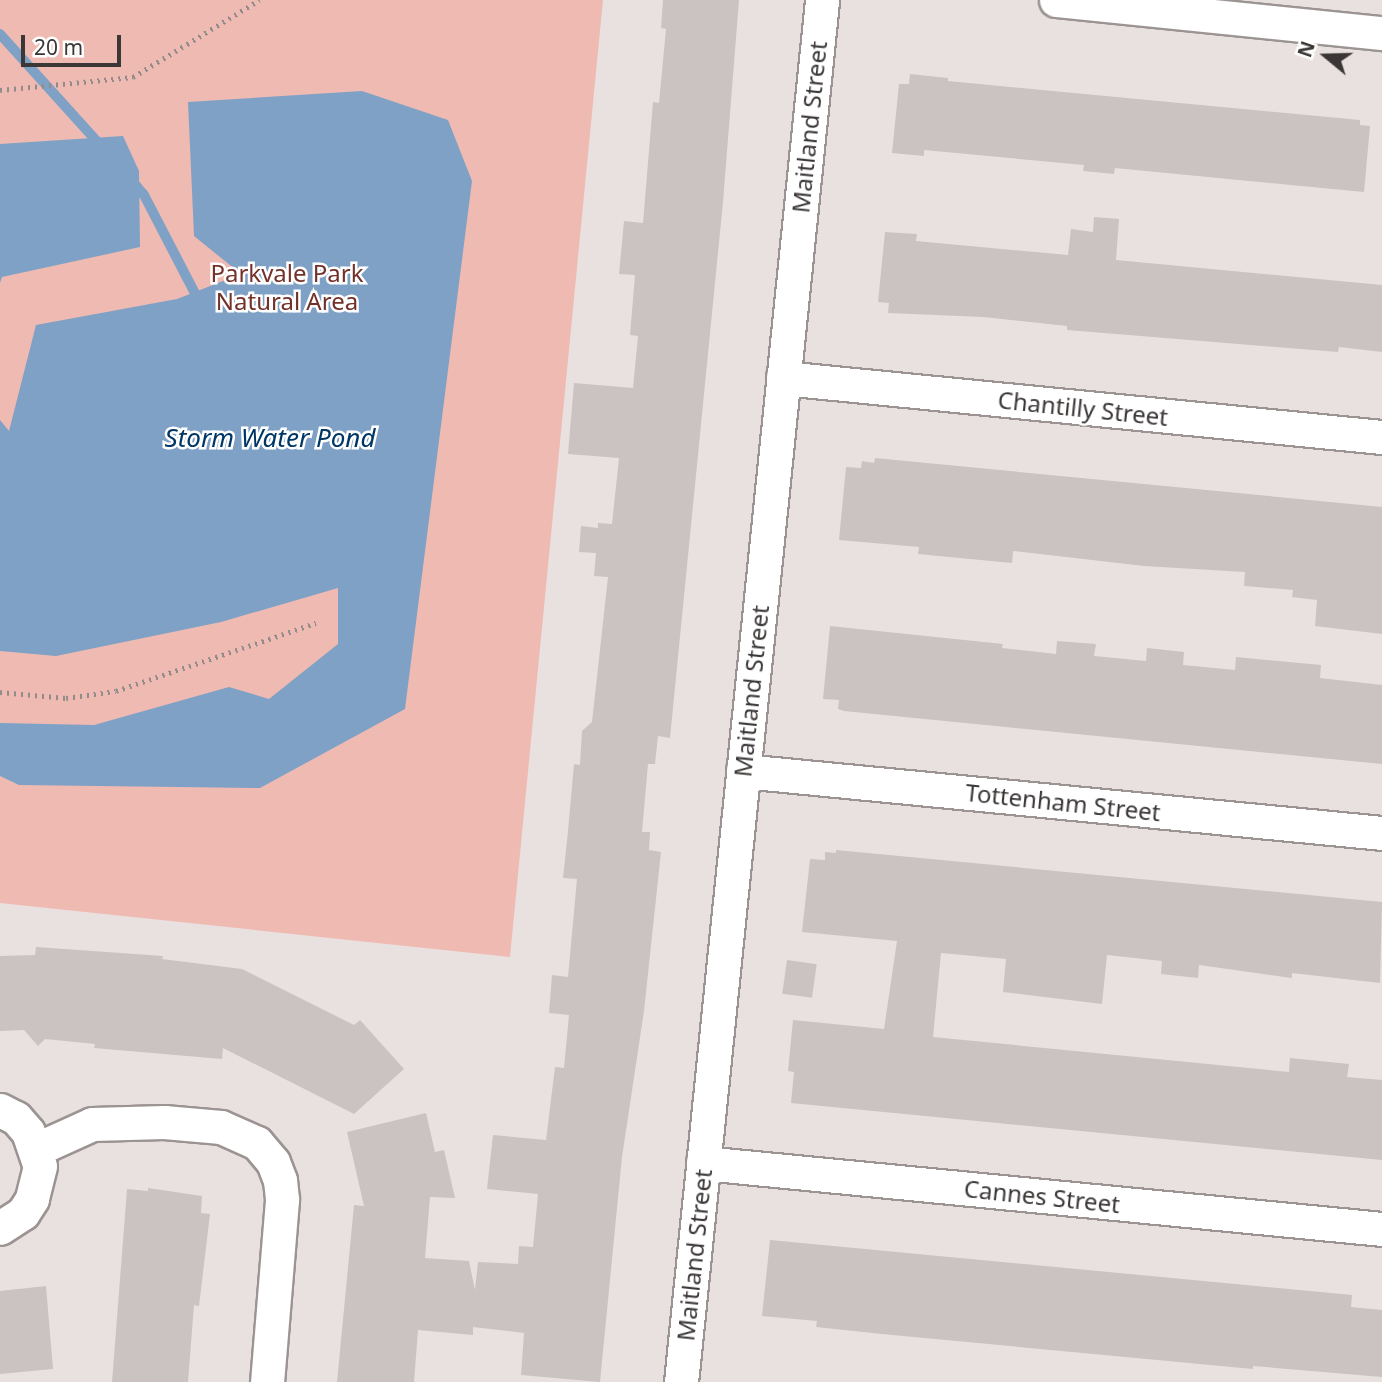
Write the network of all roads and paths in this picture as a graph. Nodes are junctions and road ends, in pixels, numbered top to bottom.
1 (259, 0) edge
2 (822, 0) edge
3 (1056, 0) edge
4 (1382, 33) edge
5 (0, 90) edge
6 (783, 379) junction
7 (1382, 437) edge
8 (316, 623) dead end
9 (0, 692) edge
10 (743, 771) junction
11 (1382, 833) edge
12 (0, 1110) edge
13 (37, 1149) junction
14 (703, 1163) junction
15 (0, 1228) edge
16 (1382, 1229) edge
17 (267, 1382) edge
18 (681, 1382) edge

1 - 5 path
2 - 6 street, Maitland Street
3 - 4 street
6 - 7 street, Chantilly Street
6 - 10 street, Maitland Street
8 - 9 path
10 - 11 street, Tottenham Street
10 - 14 street, Maitland Street
12 - 13 street
13 - 15 street
13 - 17 street
14 - 16 street, Cannes Street
14 - 18 street, Maitland Street

